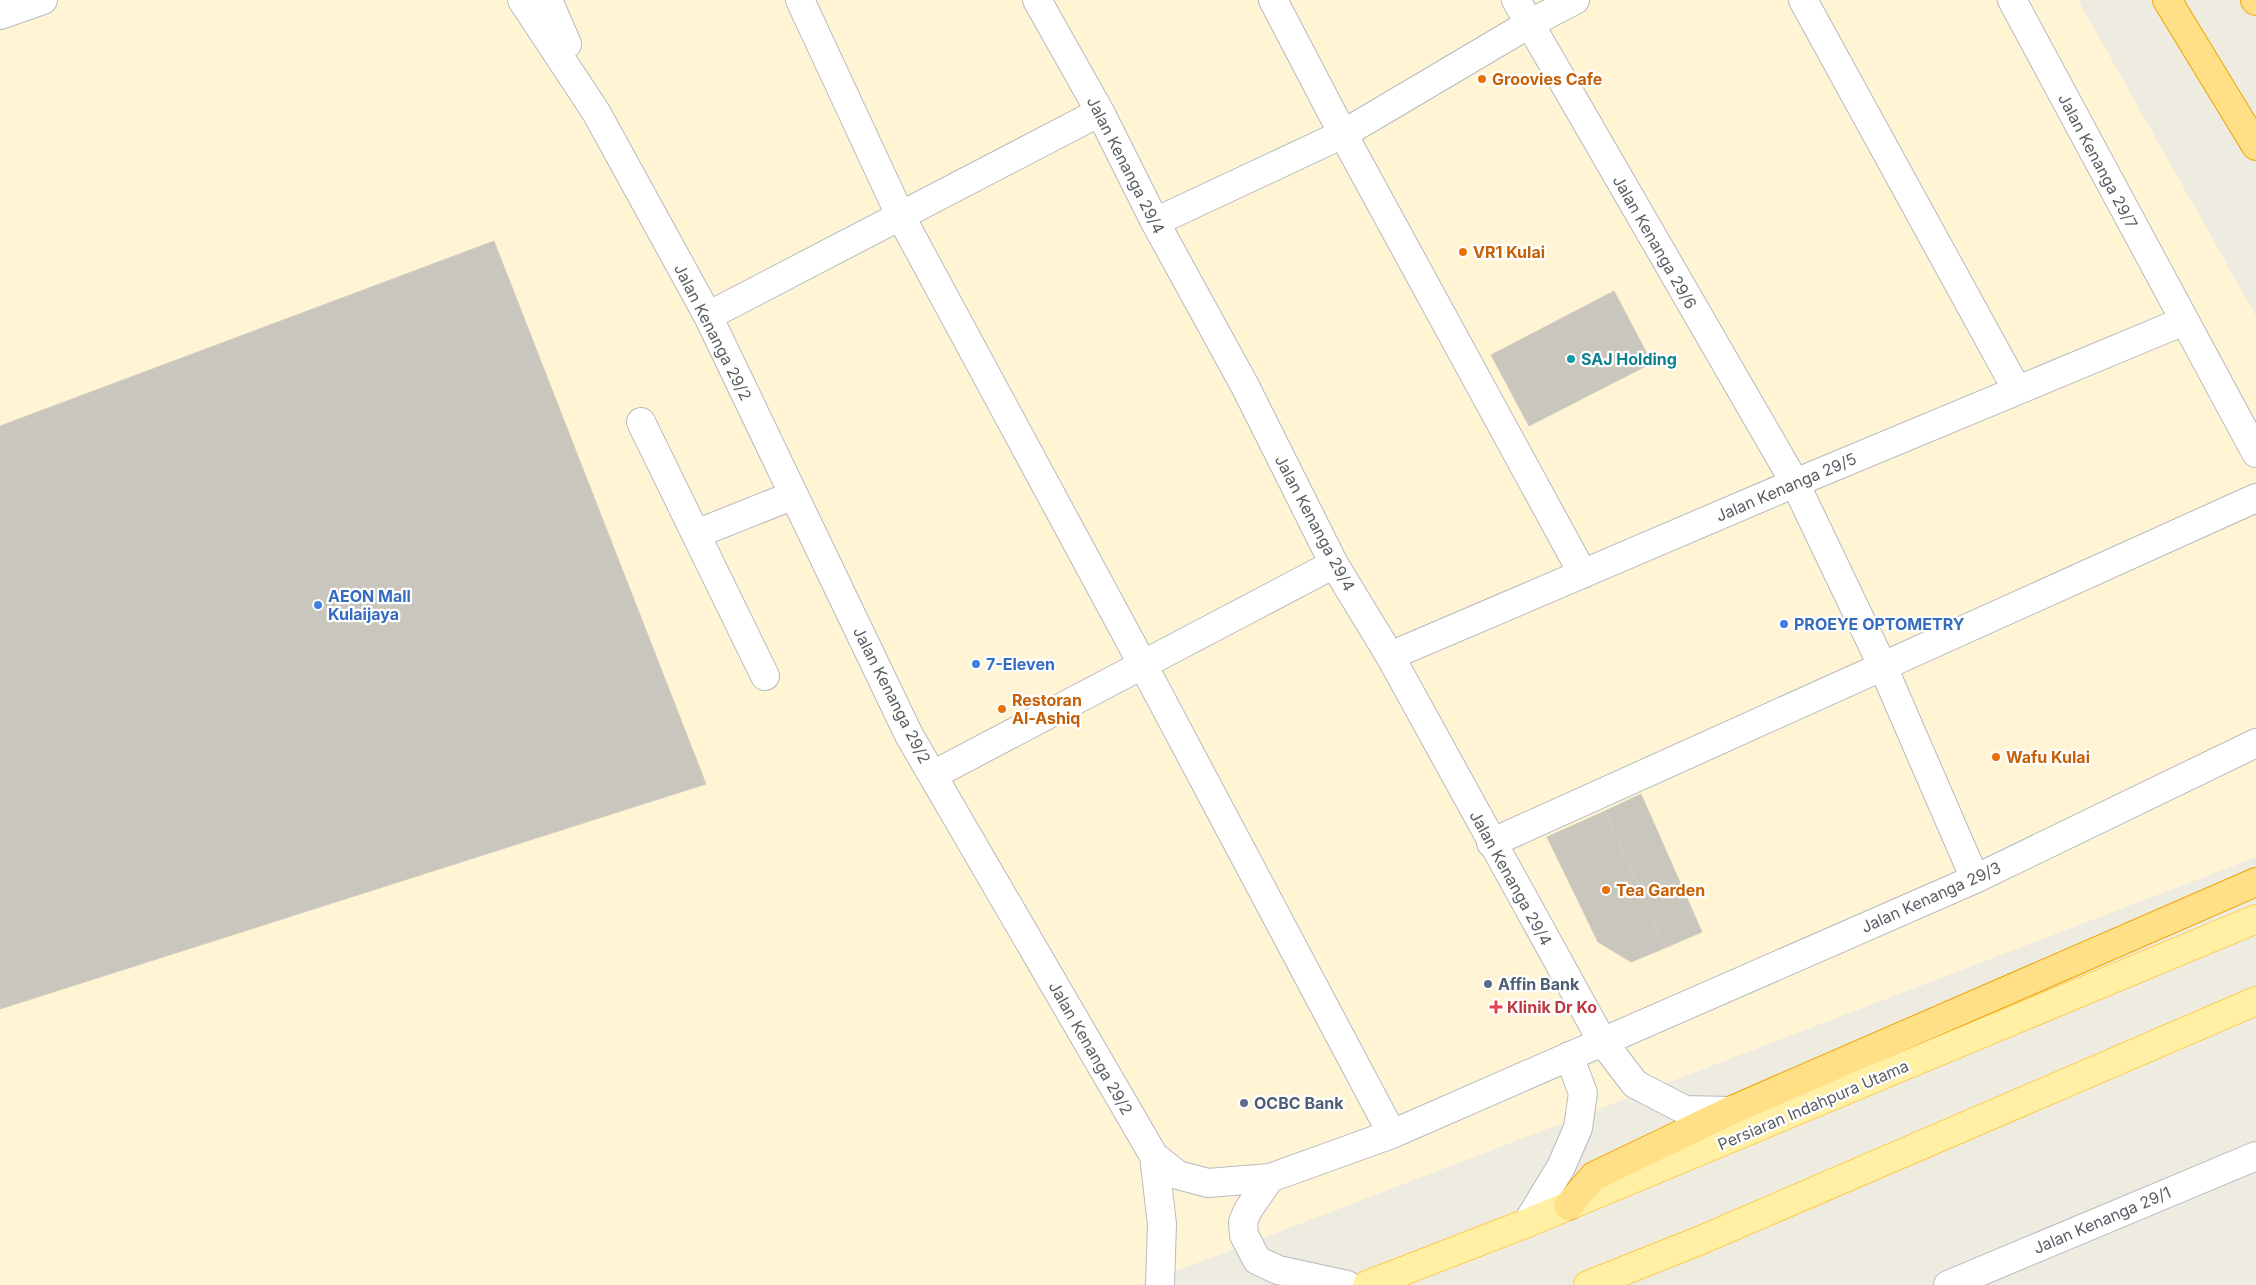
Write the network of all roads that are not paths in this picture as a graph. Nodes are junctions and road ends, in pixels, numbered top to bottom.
1 (43, 0) edge
2 (522, 0) edge
3 (548, 0) edge
4 (800, 0) edge
5 (1038, 0) edge
6 (1273, 0) edge
7 (1575, 0) edge
8 (1803, 0) edge
9 (2012, 0) edge
10 (2167, 0) edge
11 (1522, 12) edge
12 (0, 15) edge
13 (596, 112) junction
14 (1100, 112) junction
15 (1343, 134) junction
16 (2256, 146) edge
17 (900, 216) junction
18 (1155, 222) junction
19 (708, 316) junction
20 (2184, 321) junction
21 (2017, 390) junction
22 (641, 422) dead end
23 (2256, 453) edge
24 (1795, 483) junction
25 (794, 495) junction
26 (2256, 498) edge
27 (696, 534) junction
28 (1334, 564) junction
29 (1583, 574) junction
30 (1390, 656) junction
31 (1143, 665) junction
32 (1883, 666) junction
33 (765, 676) dead end
34 (2256, 743) edge
35 (933, 775) junction
36 (1491, 843) junction
37 (1975, 879) junction
38 (2256, 882) edge
39 (2256, 918) edge
40 (2256, 1001) edge
41 (1602, 1041) junction
42 (1569, 1056) junction
43 (1730, 1111) junction
44 (1392, 1134) junction
45 (1154, 1156) junction
46 (2256, 1156) edge
47 (1270, 1178) junction
48 (1568, 1206) junction
49 (1527, 1223) junction
50 (1160, 1285) edge
51 (1347, 1285) edge
52 (1367, 1285) edge
53 (1588, 1285) edge
54 (1948, 1285) edge

1 - 12 street
2 - 13 street, Jalan Kenanga 29/2
3 - 13 street, Jalan Kenanga 29/2
4 - 17 street
5 - 14 street, Jalan Kenanga 29/4
6 - 15 street
7 - 11 street
8 - 21 street
9 - 20 street, Jalan Kenanga 29/7
10 - 16 highway
11 - 15 street
11 - 24 street, Jalan Kenanga 29/6
13 - 19 street, Jalan Kenanga 29/2
14 - 17 street
14 - 18 street, Jalan Kenanga 29/4
15 - 18 street
15 - 29 street
17 - 19 street
17 - 31 street
18 - 28 street, Jalan Kenanga 29/4
19 - 25 street, Jalan Kenanga 29/2
20 - 21 street, Jalan Kenanga 29/5
20 - 23 street
21 - 24 street, Jalan Kenanga 29/5
22 - 27 street
24 - 29 street, Jalan Kenanga 29/5
24 - 32 street, Jalan Kenanga 29/6
25 - 27 street
25 - 35 street, Jalan Kenanga 29/2
26 - 32 street
27 - 33 street
28 - 30 street, Jalan Kenanga 29/4
28 - 31 street
29 - 30 street, Jalan Kenanga 29/5
30 - 36 street, Jalan Kenanga 29/4
31 - 35 street
31 - 44 street
32 - 36 street
32 - 37 street, Jalan Kenanga 29/6
34 - 37 street, Jalan Kenanga 29/3
35 - 45 street, Jalan Kenanga 29/2
36 - 41 street, Jalan Kenanga 29/4
37 - 41 street, Jalan Kenanga 29/3
38 - 43 highway
39 - 48 main road, Persiaran Indahpura Utama
40 - 53 main road
41 - 42 street, Jalan Kenanga 29/3
41 - 43 street, Jalan Kenanga 29/4
42 - 44 street, Jalan Kenanga 29/3
42 - 49 street
43 - 48 highway
44 - 47 street, Jalan Kenanga 29/2
45 - 47 street, Jalan Kenanga 29/2
45 - 50 street
46 - 54 street, Jalan Kenanga 29/1
47 - 51 street
48 - 49 main road, Persiaran Indahpura Utama
49 - 52 main road, Persiaran Indahpura Utama

